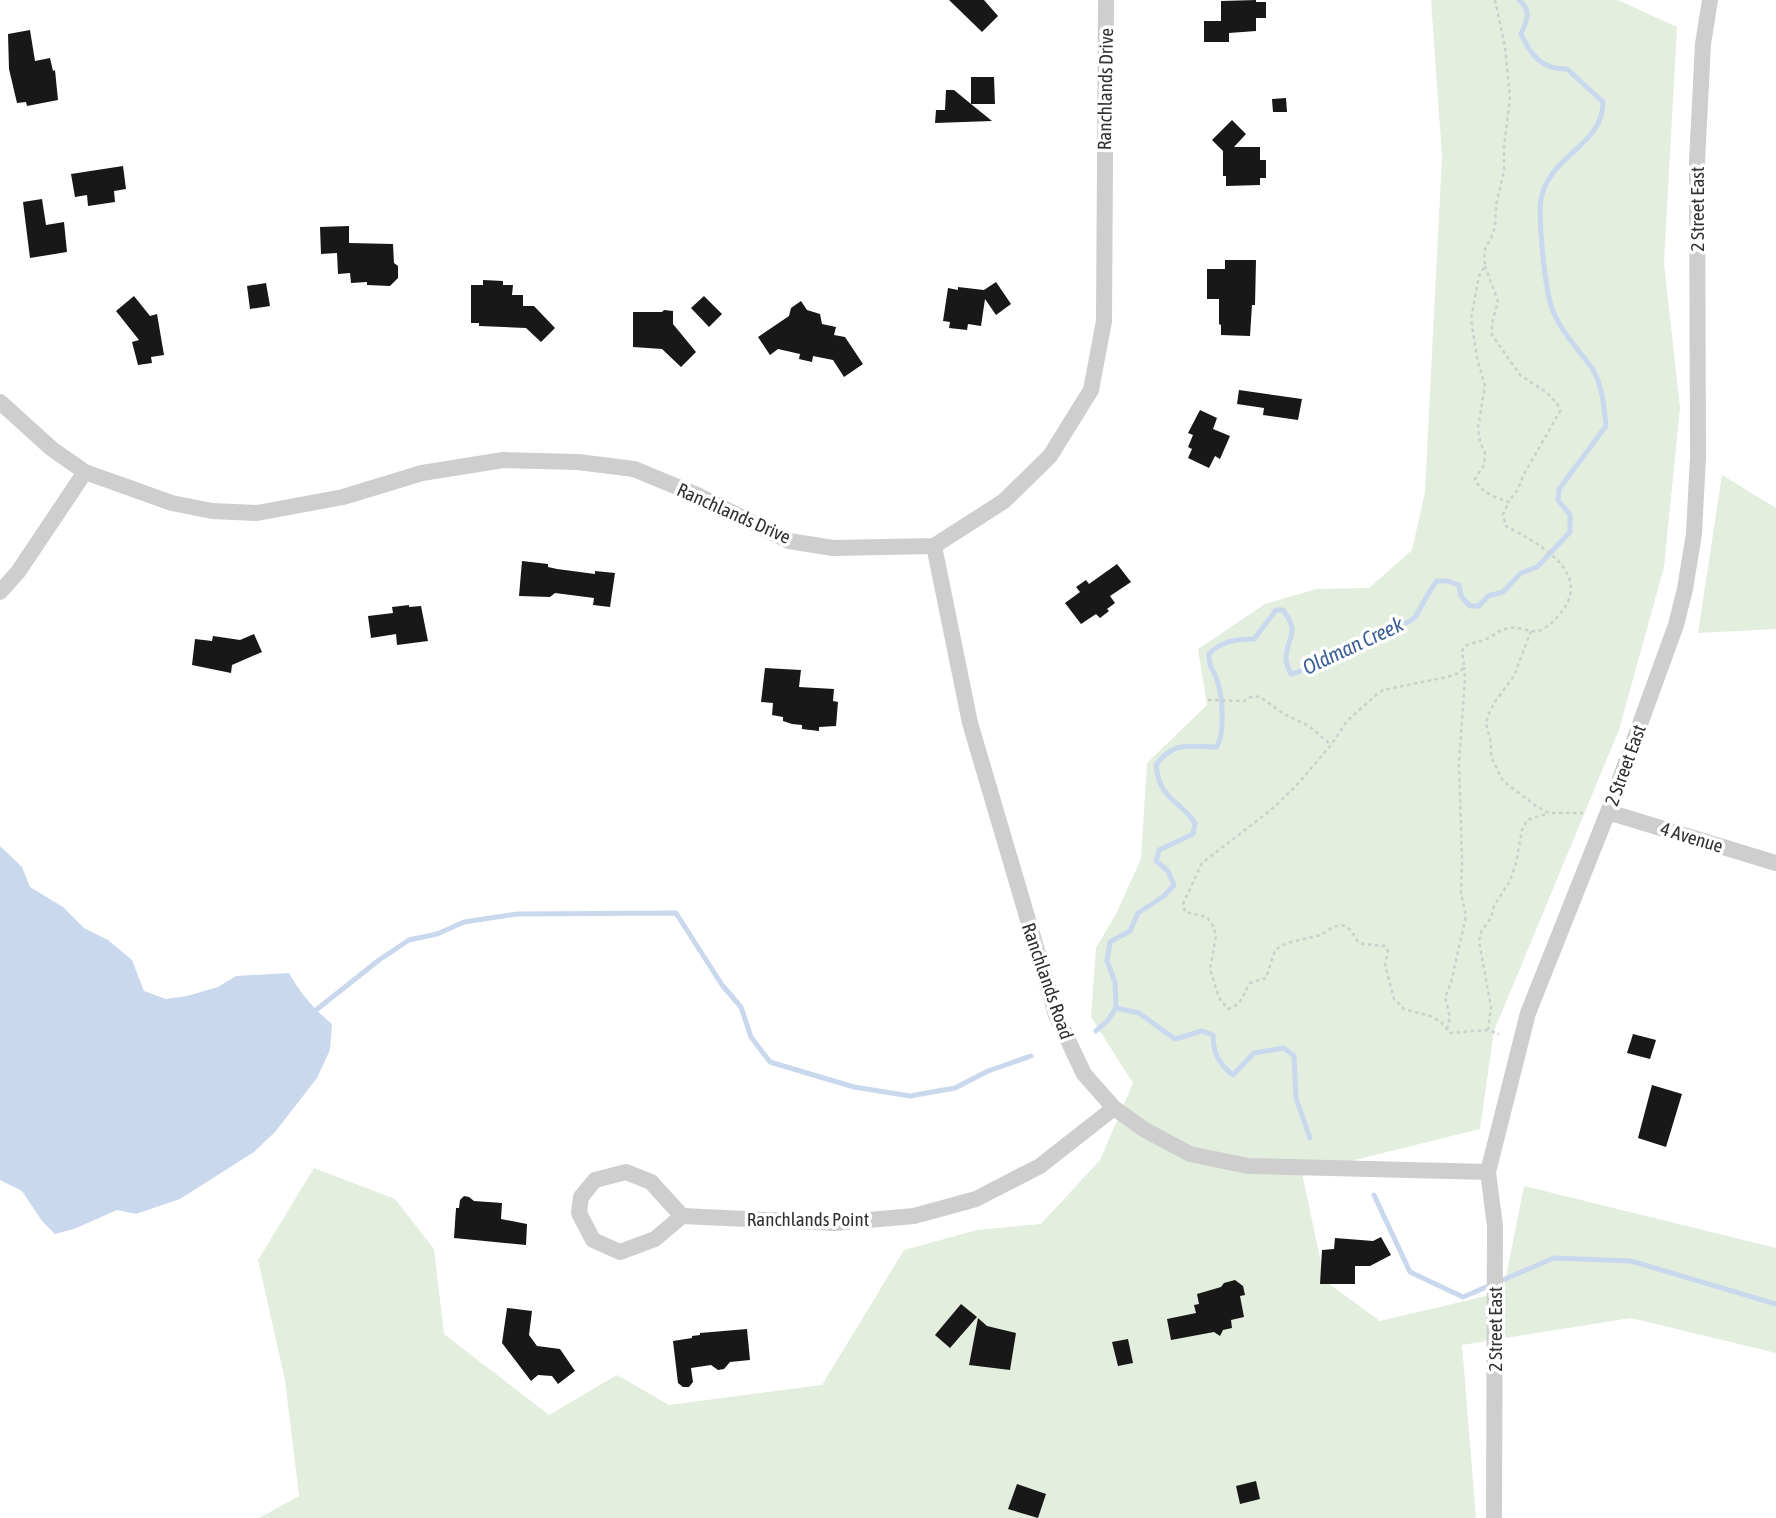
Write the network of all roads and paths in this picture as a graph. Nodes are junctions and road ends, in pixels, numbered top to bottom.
1 (1106, 0) edge
2 (1495, 0) edge
3 (1710, 0) edge
4 (1485, 266) junction
5 (0, 402) edge
6 (85, 472) junction
7 (1509, 502) junction
8 (934, 546) junction
9 (0, 592) edge
10 (1531, 631) junction
11 (1464, 667) junction
12 (1208, 700) dead end
13 (1331, 745) junction
14 (1608, 811) junction
15 (1549, 813) junction
16 (1583, 813) dead end
17 (1776, 863) edge
18 (1447, 1029) junction
19 (1488, 1030) junction
20 (1499, 1034) dead end
21 (1114, 1108) junction
22 (1488, 1172) junction
23 (682, 1216) junction
24 (1494, 1518) edge

1 - 8 street, Ranchlands Drive
2 - 4 path
3 - 14 street, 2 Street East
4 - 7 path
4 - 7 path
5 - 6 street, Ranchlands Drive
6 - 8 street, Ranchlands Drive
6 - 9 street
7 - 10 path
8 - 21 street, Ranchlands Road
10 - 11 path
10 - 15 path
11 - 13 path
11 - 18 path
12 - 13 path
13 - 18 path
14 - 17 street, 4 Avenue
14 - 22 street, 2 Street East
15 - 16 path
15 - 19 path
18 - 19 path
19 - 20 path
21 - 22 street, Ranchlands Road
21 - 23 street, Ranchlands Point
22 - 24 street, 2 Street East
23 - 23 street

